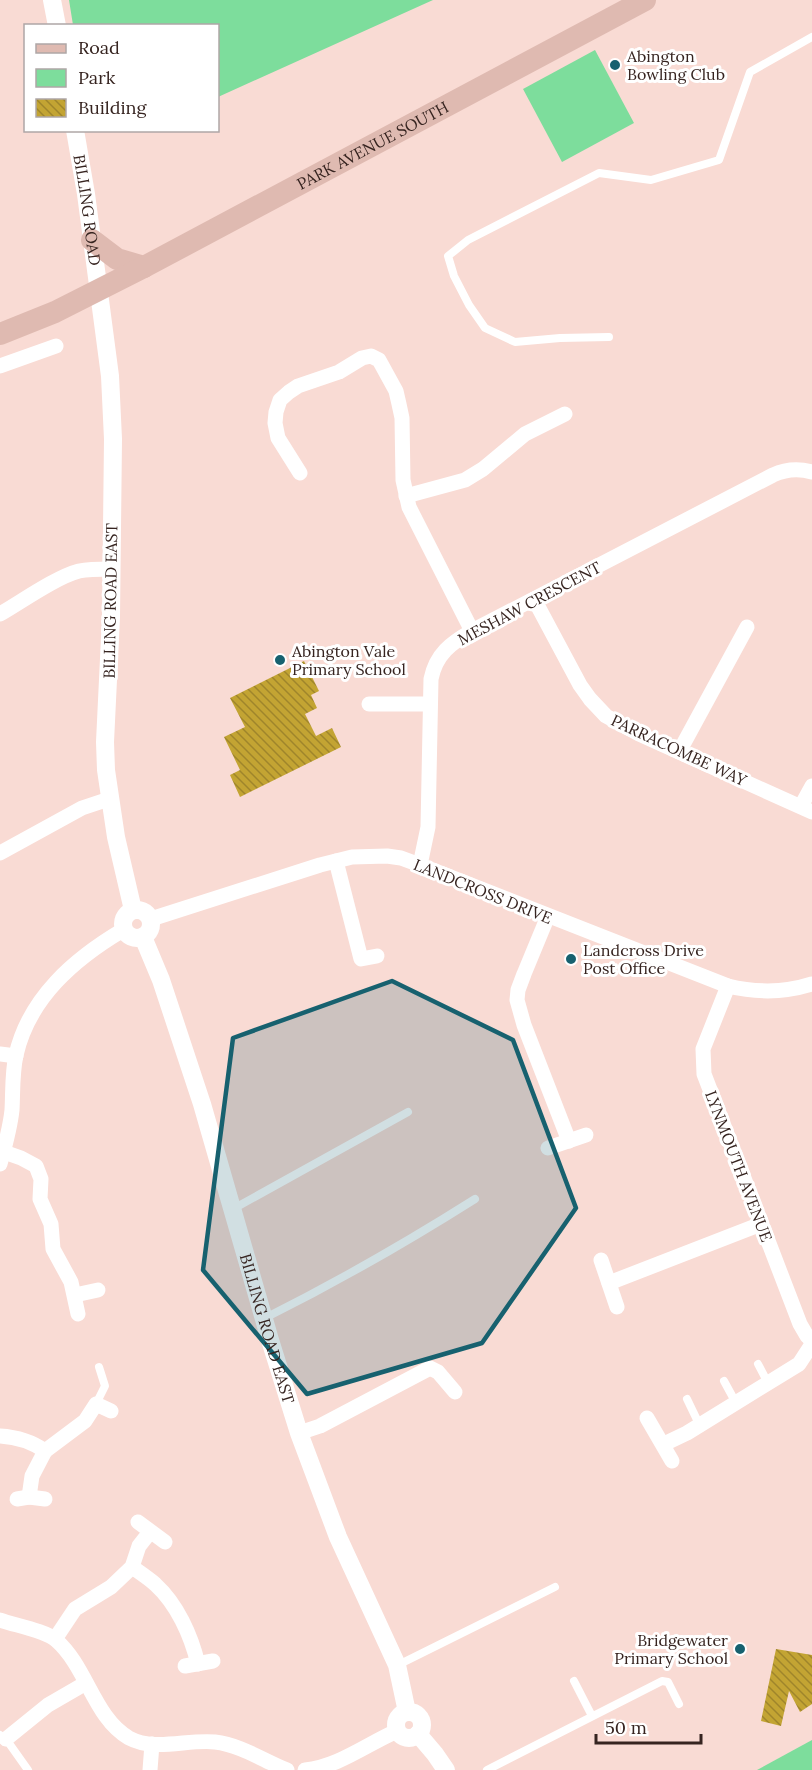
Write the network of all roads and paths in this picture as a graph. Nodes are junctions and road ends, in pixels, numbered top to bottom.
1 (52, 0) edge
2 (645, 0) edge
3 (57, 24) edge
4 (812, 37) edge
5 (75, 132) edge
6 (92, 240) junction
7 (144, 267) junction
8 (100, 290) junction
9 (0, 334) edge
10 (609, 337) dead end
11 (56, 346) dead end
12 (0, 366) edge
13 (565, 414) dead end
14 (812, 472) edge
15 (300, 473) dead end
16 (406, 496) junction
17 (111, 569) junction
18 (534, 599) junction
19 (0, 614) edge
20 (747, 627) dead end
21 (472, 631) junction
22 (369, 704) dead end
23 (430, 704) junction
24 (680, 752) junction
25 (812, 786) edge
26 (109, 799) junction
27 (806, 809) edge
28 (0, 853) edge
29 (336, 861) junction
30 (420, 865) junction
31 (134, 910) junction
32 (548, 916) junction
33 (150, 919) junction
34 (123, 930) junction
35 (143, 938) junction
36 (377, 956) dead end
37 (812, 984) edge
38 (728, 986) junction
39 (0, 1054) edge
40 (16, 1056) junction
41 (408, 1112) dead end
42 (586, 1135) dead end
43 (569, 1141) junction
44 (548, 1148) dead end
45 (2, 1158) edge
46 (475, 1199) dead end
47 (232, 1209) junction
48 (761, 1224) junction
49 (601, 1260) dead end
50 (609, 1283) junction
51 (98, 1290) dead end
52 (75, 1294) junction
53 (617, 1307) dead end
54 (78, 1314) dead end
55 (263, 1319) junction
56 (812, 1343) edge
57 (758, 1364) dead end
58 (99, 1367) dead end
59 (724, 1381) dead end
60 (768, 1383) junction
61 (455, 1392) dead end
62 (687, 1400) dead end
63 (736, 1403) junction
64 (96, 1404) junction
65 (111, 1411) dead end
66 (647, 1418) dead end
67 (700, 1426) junction
68 (299, 1433) junction
69 (0, 1436) edge
70 (664, 1444) junction
71 (45, 1451) junction
72 (672, 1461) dead end
73 (45, 1499) dead end
74 (138, 1522) dead end
75 (150, 1532) junction
76 (165, 1542) dead end
77 (132, 1567) junction
78 (555, 1587) dead end
79 (0, 1620) edge
80 (55, 1639) junction
81 (199, 1664) dead end
82 (397, 1665) junction
83 (574, 1681) dead end
84 (86, 1683) junction
85 (680, 1704) dead end
86 (407, 1712) junction
87 (592, 1716) junction
88 (397, 1731) junction
89 (418, 1734) junction
90 (3, 1737) edge
91 (152, 1744) junction
92 (28, 1770) edge
93 (150, 1770) edge
94 (287, 1770) edge
95 (305, 1770) edge
96 (446, 1770) edge
97 (487, 1770) edge

1 - 3 street
2 - 7 main road, PARK AVENUE SOUTH
4 - 10 lane
5 - 6 street, BILLING ROAD
6 - 7 main road
6 - 8 street, BILLING ROAD
7 - 8 main road, PARK AVENUE SOUTH
8 - 9 main road, PARK AVENUE SOUTH
8 - 17 street, BILLING ROAD EAST
11 - 12 street
13 - 16 street
14 - 18 street, MESHAW CRESCENT
15 - 16 street
16 - 21 street
17 - 19 street
17 - 26 street, BILLING ROAD EAST
18 - 21 street, MESHAW CRESCENT
18 - 24 street, PARRACOMBE WAY
20 - 24 street
21 - 23 street, MESHAW CRESCENT
22 - 23 street
23 - 30 street, MESHAW CRESCENT
24 - 27 street, PARRACOMBE WAY
25 - 27 street
26 - 28 street
26 - 31 street, BILLING ROAD EAST
29 - 30 street, LANDCROSS DRIVE
29 - 33 street, LANDCROSS DRIVE
29 - 36 street
30 - 32 street, LANDCROSS DRIVE
31 - 33 street
31 - 34 street
32 - 38 street, LANDCROSS DRIVE
32 - 43 street
33 - 35 street
34 - 35 street
34 - 40 street
35 - 47 street, BILLING ROAD EAST
37 - 38 street, LANDCROSS DRIVE
38 - 48 street, LYNMOUTH AVENUE
39 - 40 street
40 - 45 street
41 - 47 lane
42 - 43 street
43 - 44 street
45 - 52 street
46 - 55 lane
47 - 55 street, BILLING ROAD EAST
48 - 50 street
48 - 56 street, LYNMOUTH AVENUE
49 - 50 street
50 - 53 street
51 - 52 street
52 - 54 street
55 - 68 street, BILLING ROAD EAST
56 - 60 street
57 - 60 lane
58 - 64 lane
59 - 63 lane
60 - 63 street
61 - 68 street
62 - 67 lane
63 - 67 street
64 - 65 street
64 - 71 street
66 - 70 street
67 - 70 street
68 - 82 street, BILLING ROAD EAST
69 - 71 street
70 - 72 street
71 - 73 street
74 - 75 street
75 - 76 street
75 - 77 street
77 - 80 street
77 - 81 street
78 - 82 lane
79 - 80 street
80 - 84 street
82 - 86 street, BILLING ROAD EAST
83 - 87 lane
84 - 90 street
84 - 91 street
85 - 87 lane
86 - 88 street
86 - 89 street, BILLING ROAD EAST
87 - 97 lane
88 - 89 street
88 - 95 street
89 - 96 street, BILLING ROAD EAST
90 - 92 lane
91 - 93 street
91 - 94 street

